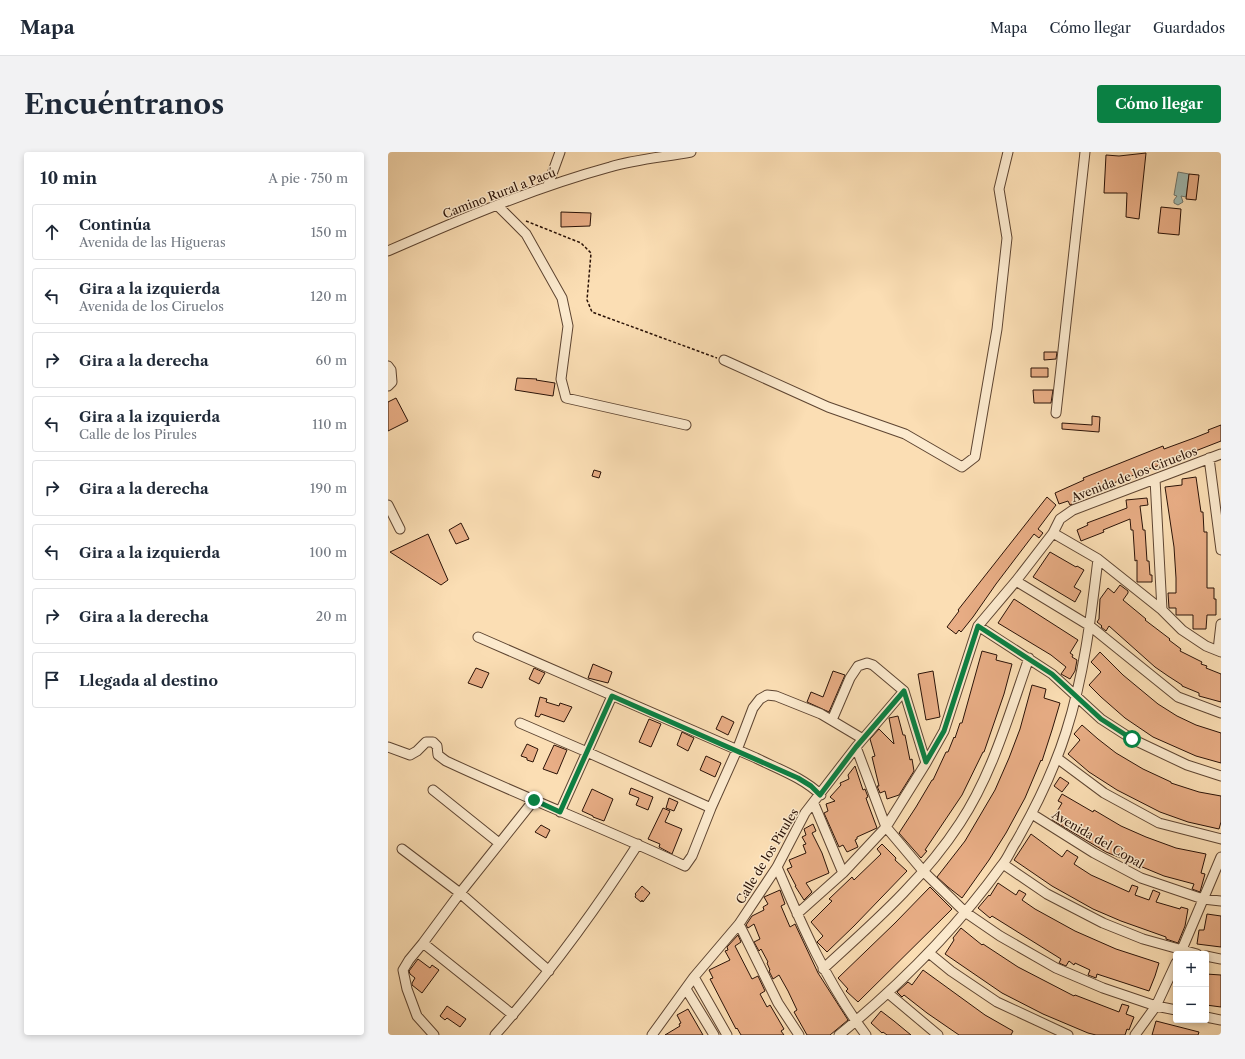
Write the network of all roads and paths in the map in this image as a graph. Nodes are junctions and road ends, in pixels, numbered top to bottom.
1 (560, 152) edge
2 (691, 152) edge
3 (1008, 152) edge
4 (1085, 152) edge
5 (548, 185) junction
6 (497, 205) junction
7 (520, 219) dead end
8 (388, 251) edge
9 (724, 360) joint
10 (388, 366) edge
11 (388, 386) edge
12 (1056, 412) dead end
13 (686, 426) dead end
14 (1221, 454) edge
15 (1209, 458) junction
16 (1155, 479) junction
17 (388, 505) edge
18 (400, 529) dead end
19 (1053, 533) junction
20 (1221, 550) edge
21 (1098, 560) junction
22 (1016, 581) junction
23 (1162, 610) junction
24 (1221, 624) edge
25 (978, 626) junction
26 (1090, 626) junction
27 (478, 637) dead end
28 (1219, 651) edge
29 (1029, 658) junction
30 (904, 691) junction
31 (612, 696) junction
32 (1075, 696) junction
33 (1221, 712) edge
34 (832, 720) junction
35 (520, 723) dead end
36 (863, 739) junction
37 (856, 747) junction
38 (388, 748) edge
39 (737, 750) junction
40 (587, 752) junction
41 (1057, 758) junction
42 (926, 762) junction
43 (1221, 776) edge
44 (433, 790) dead end
45 (820, 795) junction
46 (534, 800) junction
47 (814, 804) junction
48 (711, 808) junction
49 (560, 812) junction
50 (1032, 814) junction
51 (886, 827) junction
52 (1221, 840) edge
53 (499, 843) junction
54 (638, 844) junction
55 (402, 848) dead end
56 (1221, 857) edge
57 (1003, 864) junction
58 (777, 867) junction
59 (924, 872) junction
60 (843, 873) junction
61 (460, 893) junction
62 (1203, 899) junction
63 (1221, 900) edge
64 (965, 912) junction
65 (797, 914) junction
66 (739, 924) junction
67 (423, 944) junction
68 (1178, 951) edge
69 (1181, 951) edge
70 (928, 952) junction
71 (1209, 957) edge
72 (1221, 959) edge
73 (823, 969) junction
74 (1173, 969) edge
75 (549, 971) junction
76 (694, 977) junction
77 (686, 990) junction
78 (888, 993) junction
79 (1156, 1006) junction
80 (1173, 1009) edge
81 (513, 1015) junction
82 (1209, 1018) edge
83 (1221, 1020) edge
84 (856, 1022) junction
85 (434, 1035) edge
86 (495, 1035) edge
87 (652, 1035) edge
88 (714, 1035) edge
89 (727, 1035) edge
90 (799, 1035) edge
91 (840, 1035) edge
92 (866, 1035) edge
93 (938, 1035) edge
94 (1068, 1035) edge
95 (1135, 1035) edge

1 - 5 street
2 - 5 street, Camino Rural a Pacú
3 - 9 street
4 - 12 street
5 - 6 street, Camino Rural a Pacú
6 - 8 street, Camino Rural a Pacú
6 - 13 street
7 - 9 path
10 - 11 street
14 - 15 street, Avenida de los Ciruelos
15 - 16 street, Avenida de los Ciruelos
15 - 20 street
16 - 19 street, Avenida de los Ciruelos
16 - 23 street
17 - 18 street
19 - 21 street
19 - 22 street, Avenida de los Ciruelos
21 - 23 street
21 - 26 street
22 - 25 street, Avenida de los Ciruelos
22 - 26 street
23 - 28 street
24 - 28 street
25 - 29 street
25 - 42 street, Avenida de los Ciruelos
26 - 32 street
26 - 33 street
27 - 31 street
29 - 32 street
29 - 59 street
30 - 34 street
30 - 36 street, Calle de los Pirules
30 - 42 street
31 - 39 street
31 - 40 street
32 - 41 street
32 - 43 street
34 - 36 street
34 - 39 street
35 - 40 street
36 - 37 street, Calle de los Pirules
37 - 45 street, Calle de los Pirules
37 - 51 street
38 - 46 street
39 - 45 street
39 - 48 street
40 - 48 street
40 - 49 street
41 - 50 street
41 - 52 street
42 - 51 street, Avenida de los Ciruelos
44 - 53 street
45 - 47 street, Calle de los Pirules
46 - 49 street
46 - 53 street
47 - 58 street, Calle de los Pirules
47 - 60 street
48 - 54 street
49 - 54 street
50 - 57 street
50 - 62 street, Avenida del Copal
51 - 59 street
51 - 60 street, Avenida de los Ciruelos
53 - 61 street
54 - 75 street
55 - 61 street
56 - 62 street
57 - 64 street
57 - 68 street
58 - 65 street
58 - 66 street, Calle de los Pirules
59 - 64 street
59 - 73 street
60 - 65 street, Avenida de los Ciruelos
61 - 67 street
61 - 75 street
62 - 63 street, Avenida del Copal
62 - 69 street
64 - 70 street
64 - 79 street
65 - 73 street
66 - 76 street, Calle de los Pirules
66 - 90 street
67 - 81 street
67 - 85 street
70 - 78 street
70 - 94 street
71 - 72 street
73 - 84 street
74 - 79 street
75 - 81 street
76 - 77 street, Calle de los Pirules
76 - 89 street
77 - 87 street, Calle de los Pirules
77 - 88 street
78 - 84 street
78 - 93 street
79 - 80 street
79 - 95 street
81 - 86 street
82 - 83 street
84 - 91 street
84 - 92 street

